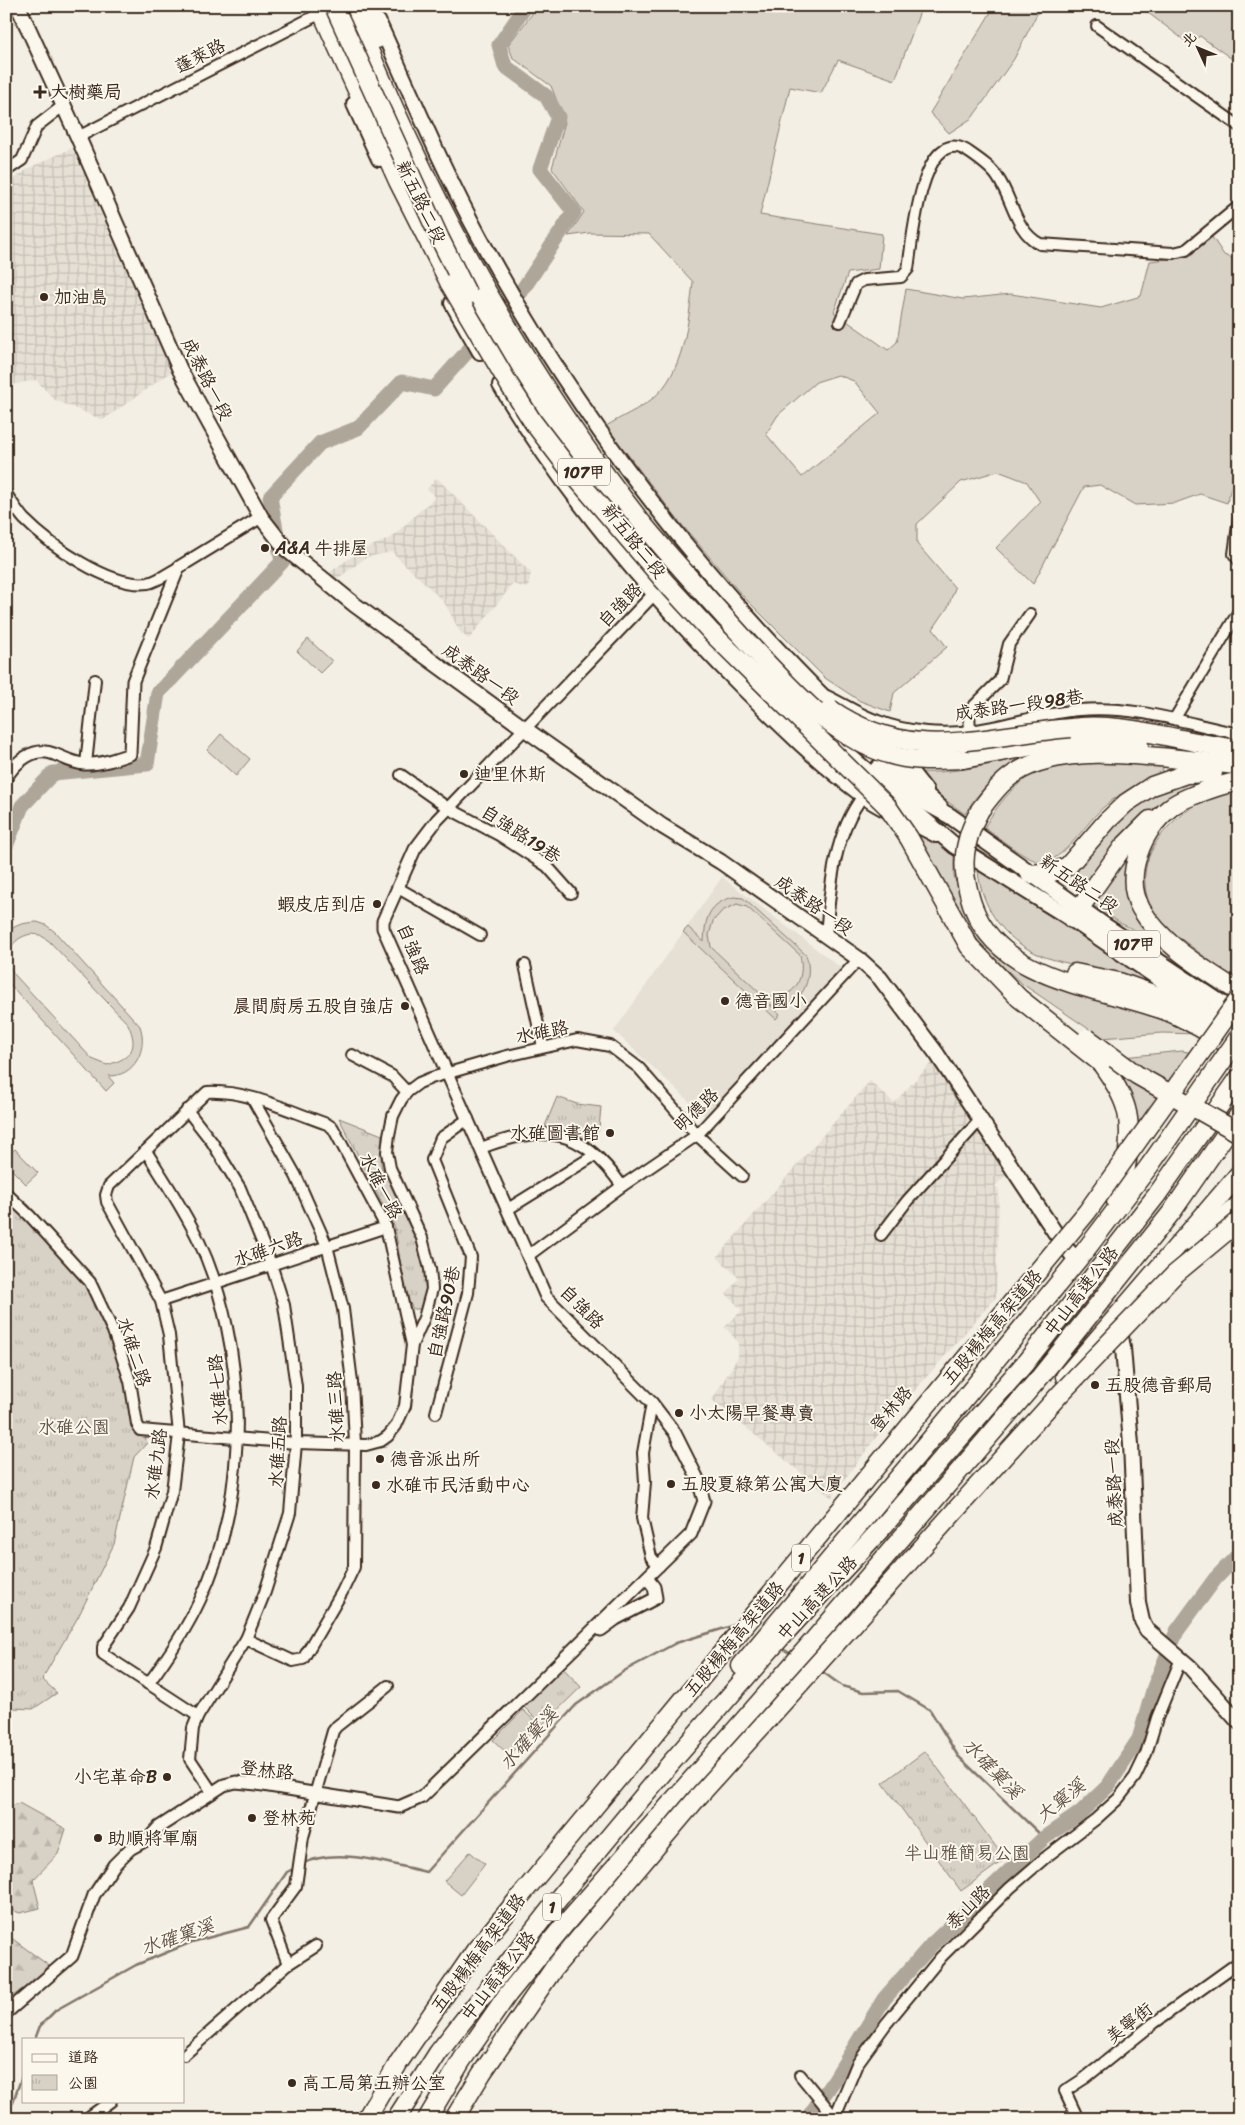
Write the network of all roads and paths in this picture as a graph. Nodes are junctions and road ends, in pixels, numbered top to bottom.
1 (18, 6) edge
2 (367, 6) edge
3 (372, 6) edge
4 (331, 8) edge
5 (1097, 26) dead end
6 (64, 105) junction
7 (1239, 126) edge
8 (78, 137) junction
9 (6, 171) edge
10 (1239, 206) edge
11 (840, 322) dead end
12 (537, 401) junction
13 (6, 494) edge
14 (574, 494) junction
15 (261, 517) junction
16 (1239, 518) edge
17 (642, 523) junction
18 (628, 537) junction
19 (695, 557) junction
20 (1239, 561) edge
21 (179, 567) junction
22 (674, 576) junction
23 (653, 595) junction
24 (1239, 611) edge
25 (1030, 614) dead end
26 (763, 658) junction
27 (95, 680) dead end
28 (816, 690) junction
29 (1175, 718) junction
30 (525, 729) junction
31 (927, 732) junction
32 (970, 732) junction
33 (1239, 734) edge
34 (1239, 749) edge
35 (1239, 757) edge
36 (86, 764) junction
37 (1239, 765) edge
38 (1239, 770) edge
39 (401, 775) dead end
40 (6, 778) edge
41 (860, 778) junction
42 (1239, 782) edge
43 (864, 796) junction
44 (935, 802) junction
45 (1172, 806) junction
46 (448, 808) junction
47 (950, 816) junction
48 (955, 846) junction
49 (1030, 874) junction
50 (398, 888) junction
51 (571, 893) dead end
52 (1077, 914) junction
53 (980, 921) junction
54 (1120, 934) junction
55 (480, 935) dead end
56 (826, 936) junction
57 (859, 959) junction
58 (525, 965) dead end
59 (1201, 967) junction
60 (1239, 992) edge
61 (1239, 998) edge
62 (1239, 1015) edge
63 (1217, 1017) junction
64 (1239, 1033) edge
65 (1239, 1037) edge
66 (543, 1047) junction
67 (1239, 1051) edge
68 (352, 1055) dead end
69 (448, 1072) junction
70 (1237, 1080) edge
71 (407, 1092) junction
72 (252, 1098) junction
73 (187, 1110) junction
74 (1239, 1116) edge
75 (468, 1119) junction
76 (980, 1120) junction
77 (1239, 1133) edge
78 (697, 1135) junction
79 (481, 1148) junction
80 (146, 1151) junction
81 (595, 1155) junction
82 (1239, 1174) edge
83 (742, 1176) dead end
84 (622, 1186) junction
85 (1239, 1192) edge
86 (6, 1194) edge
87 (1239, 1205) edge
88 (508, 1209) junction
89 (1239, 1221) edge
90 (386, 1227) junction
91 (881, 1236) dead end
92 (1060, 1240) junction
93 (327, 1246) junction
94 (1078, 1253) junction
95 (528, 1255) junction
96 (271, 1264) junction
97 (215, 1285) junction
98 (1137, 1294) junction
99 (161, 1301) junction
100 (1118, 1325) tunnel mouth
101 (412, 1345) junction
102 (652, 1402) junction
103 (436, 1413) dead end
104 (179, 1434) junction
105 (238, 1438) junction
106 (296, 1443) junction
107 (355, 1444) junction
108 (659, 1566) junction
109 (647, 1578) junction
110 (756, 1607) dead end
111 (771, 1638) junction
112 (246, 1639) junction
113 (569, 1652) junction
114 (809, 1653) junction
115 (1181, 1658) junction
116 (797, 1666) junction
117 (148, 1684) junction
118 (388, 1686) dead end
119 (198, 1716) junction
120 (1239, 1722) edge
121 (212, 1792) junction
122 (315, 1793) junction
123 (316, 1946) dead end
124 (1239, 1962) edge
125 (288, 1964) junction
126 (508, 1994) junction
127 (6, 2013) edge
128 (185, 2054) edge
129 (438, 2054) junction
130 (800, 2075) dead end
131 (461, 2076) junction
132 (110, 2102) edge
133 (835, 2118) edge
134 (86, 2119) edge
135 (366, 2119) edge
136 (390, 2119) edge
137 (396, 2119) edge
138 (427, 2119) edge
139 (438, 2119) edge
140 (454, 2119) edge
141 (1078, 2119) edge

1 - 6 main road, 成泰路一段
2 - 17 highway
3 - 19 main road, 新五路二段 / 107甲
4 - 8 street, 蓬萊路
4 - 12 main road, 新五路二段 / 107甲
4 - 14 main road, 新五路二段 / 107甲
4 - 17 highway
4 - 18 highway, bridge
4 - 18 highway, bridge
4 - 22 main road, 新五路二段 / 107甲
5 - 7 street
6 - 8 main road, 成泰路一段
6 - 9 street
8 - 15 main road, 成泰路一段
10 - 11 street
12 - 14 main road
12 - 22 main road, 新五路二段 / 107甲
13 - 21 street
14 - 23 main road, 新五路二段 / 107甲
15 - 21 street
15 - 30 main road, 成泰路一段
16 - 20 street
17 - 26 highway, bridge
18 - 41 highway, bridge
19 - 22 street, 自強路
19 - 28 main road, 新五路二段 / 107甲
21 - 36 street
22 - 23 street, 自強路
22 - 47 main road, 新五路二段 / 107甲
22 - 48 main road, 新五路二段 / 107甲
23 - 30 street, 自強路
23 - 43 main road, 新五路二段 / 107甲
24 - 29 street
25 - 32 street
26 - 34 highway, bridge
26 - 35 highway, bridge
27 - 36 street
28 - 31 street, 成泰路一段98巷
28 - 44 main road, 新五路二段 / 107甲
29 - 32 street, 成泰路一段98巷
29 - 33 street, 成泰路一段98巷
30 - 46 street, 自強路
30 - 56 main road, 成泰路一段
31 - 32 street, 成泰路一段98巷
31 - 44 street
36 - 40 street
37 - 53 highway, bridge
38 - 49 highway
39 - 46 street, 自強路19巷
41 - 77 highway, bridge
41 - 94 highway, bridge
42 - 45 highway
43 - 48 main road, 新五路二段 / 107甲
43 - 56 street
44 - 47 main road, 新五路二段 / 107甲
45 - 52 highway
45 - 59 highway
46 - 50 street, 自強路
46 - 51 street, 自強路19巷
47 - 49 main road, 新五路二段 / 107甲
48 - 52 main road, 新五路二段 / 107甲
49 - 52 main road, 新五路二段 / 107甲
50 - 55 street
50 - 69 street, 自強路
52 - 54 main road, 新五路二段 / 107甲
52 - 63 main road, 新五路二段 / 107甲
53 - 63 highway
53 - 67 highway
54 - 59 main road
54 - 62 main road, 新五路二段 / 107甲
56 - 57 main road, 成泰路一段
57 - 76 main road, 成泰路一段
57 - 78 street, 明德路
58 - 66 street
59 - 60 highway
61 - 135 highway, 五股楊梅高架道路 / 1, bridge
63 - 64 main road, 新五路二段 / 107甲
65 - 94 highway, bridge
66 - 69 street, 水碓路
66 - 78 street, 水碓路
68 - 71 street
69 - 71 street, 水碓一路
69 - 75 street, 自強路
70 - 111 highway, 中山高速公路 / 1
71 - 101 street, 水碓一路
72 - 73 street, 水碓一路
72 - 90 street, 水碓一路
72 - 93 street, 水碓三路
73 - 80 street
73 - 96 street, 水碓五路
74 - 114 highway, 中山高速公路 / 1
75 - 79 street, 自強路
75 - 103 street, 自強路90巷
76 - 91 street
76 - 92 main road, 成泰路一段
78 - 83 street, 水碓路
78 - 84 street, 明德路
79 - 81 street
79 - 88 street, 自強路
80 - 97 street, 水碓七路
80 - 99 street, 水碓九路
81 - 84 street
81 - 88 street
82 - 98 highway
84 - 95 street, 明德路
85 - 98 highway
86 - 104 street, 水碓二路
87 - 98 highway
88 - 95 street, 自強路
89 - 140 highway, 1, bridge
90 - 93 street, 水碓六路
90 - 101 street, 水碓一路
92 - 94 main road, 成泰路一段
92 - 110 street, 登林路
93 - 96 street, 水碓六路
93 - 107 street, 水碓三路
94 - 111 highway
95 - 102 street, 自強路
96 - 97 street, 水碓六路
96 - 106 street, 水碓五路
97 - 99 street, 水碓六路
97 - 105 street, 水碓七路
98 - 114 highway
99 - 104 street, 水碓九路
100 - 115 main road, 成泰路一段
101 - 107 street, 水碓一路
102 - 108 street
102 - 108 street, 自強路
104 - 105 street, 水碓二路
104 - 117 street, 水碓九路
105 - 106 street, 水碓二路
105 - 117 street, 水碓七路
106 - 107 street, 水碓二路
106 - 112 street, 水碓五路
107 - 112 street, 水碓三路
108 - 109 street, 自強路
109 - 113 street, 登林路
109 - 113 street, 登林路
111 - 129 highway, 中山高速公路 / 1
112 - 119 street, 水碓五路
113 - 122 street, 登林路
114 - 116 highway, 中山高速公路 / 1
115 - 120 main road
115 - 133 street, 泰山路
116 - 126 highway, 中山高速公路 / 1
116 - 131 highway
117 - 119 street, 水碓九路
118 - 122 street
119 - 121 street, 水碓五路
121 - 122 street, 登林路
121 - 127 street, 登林路
122 - 125 street
123 - 125 street
124 - 141 street, 美寧街
125 - 128 street
126 - 131 highway
126 - 138 highway, 中山高速公路 / 1
129 - 136 highway
129 - 137 highway, 中山高速公路 / 1
130 - 133 street
131 - 139 highway
132 - 134 street

